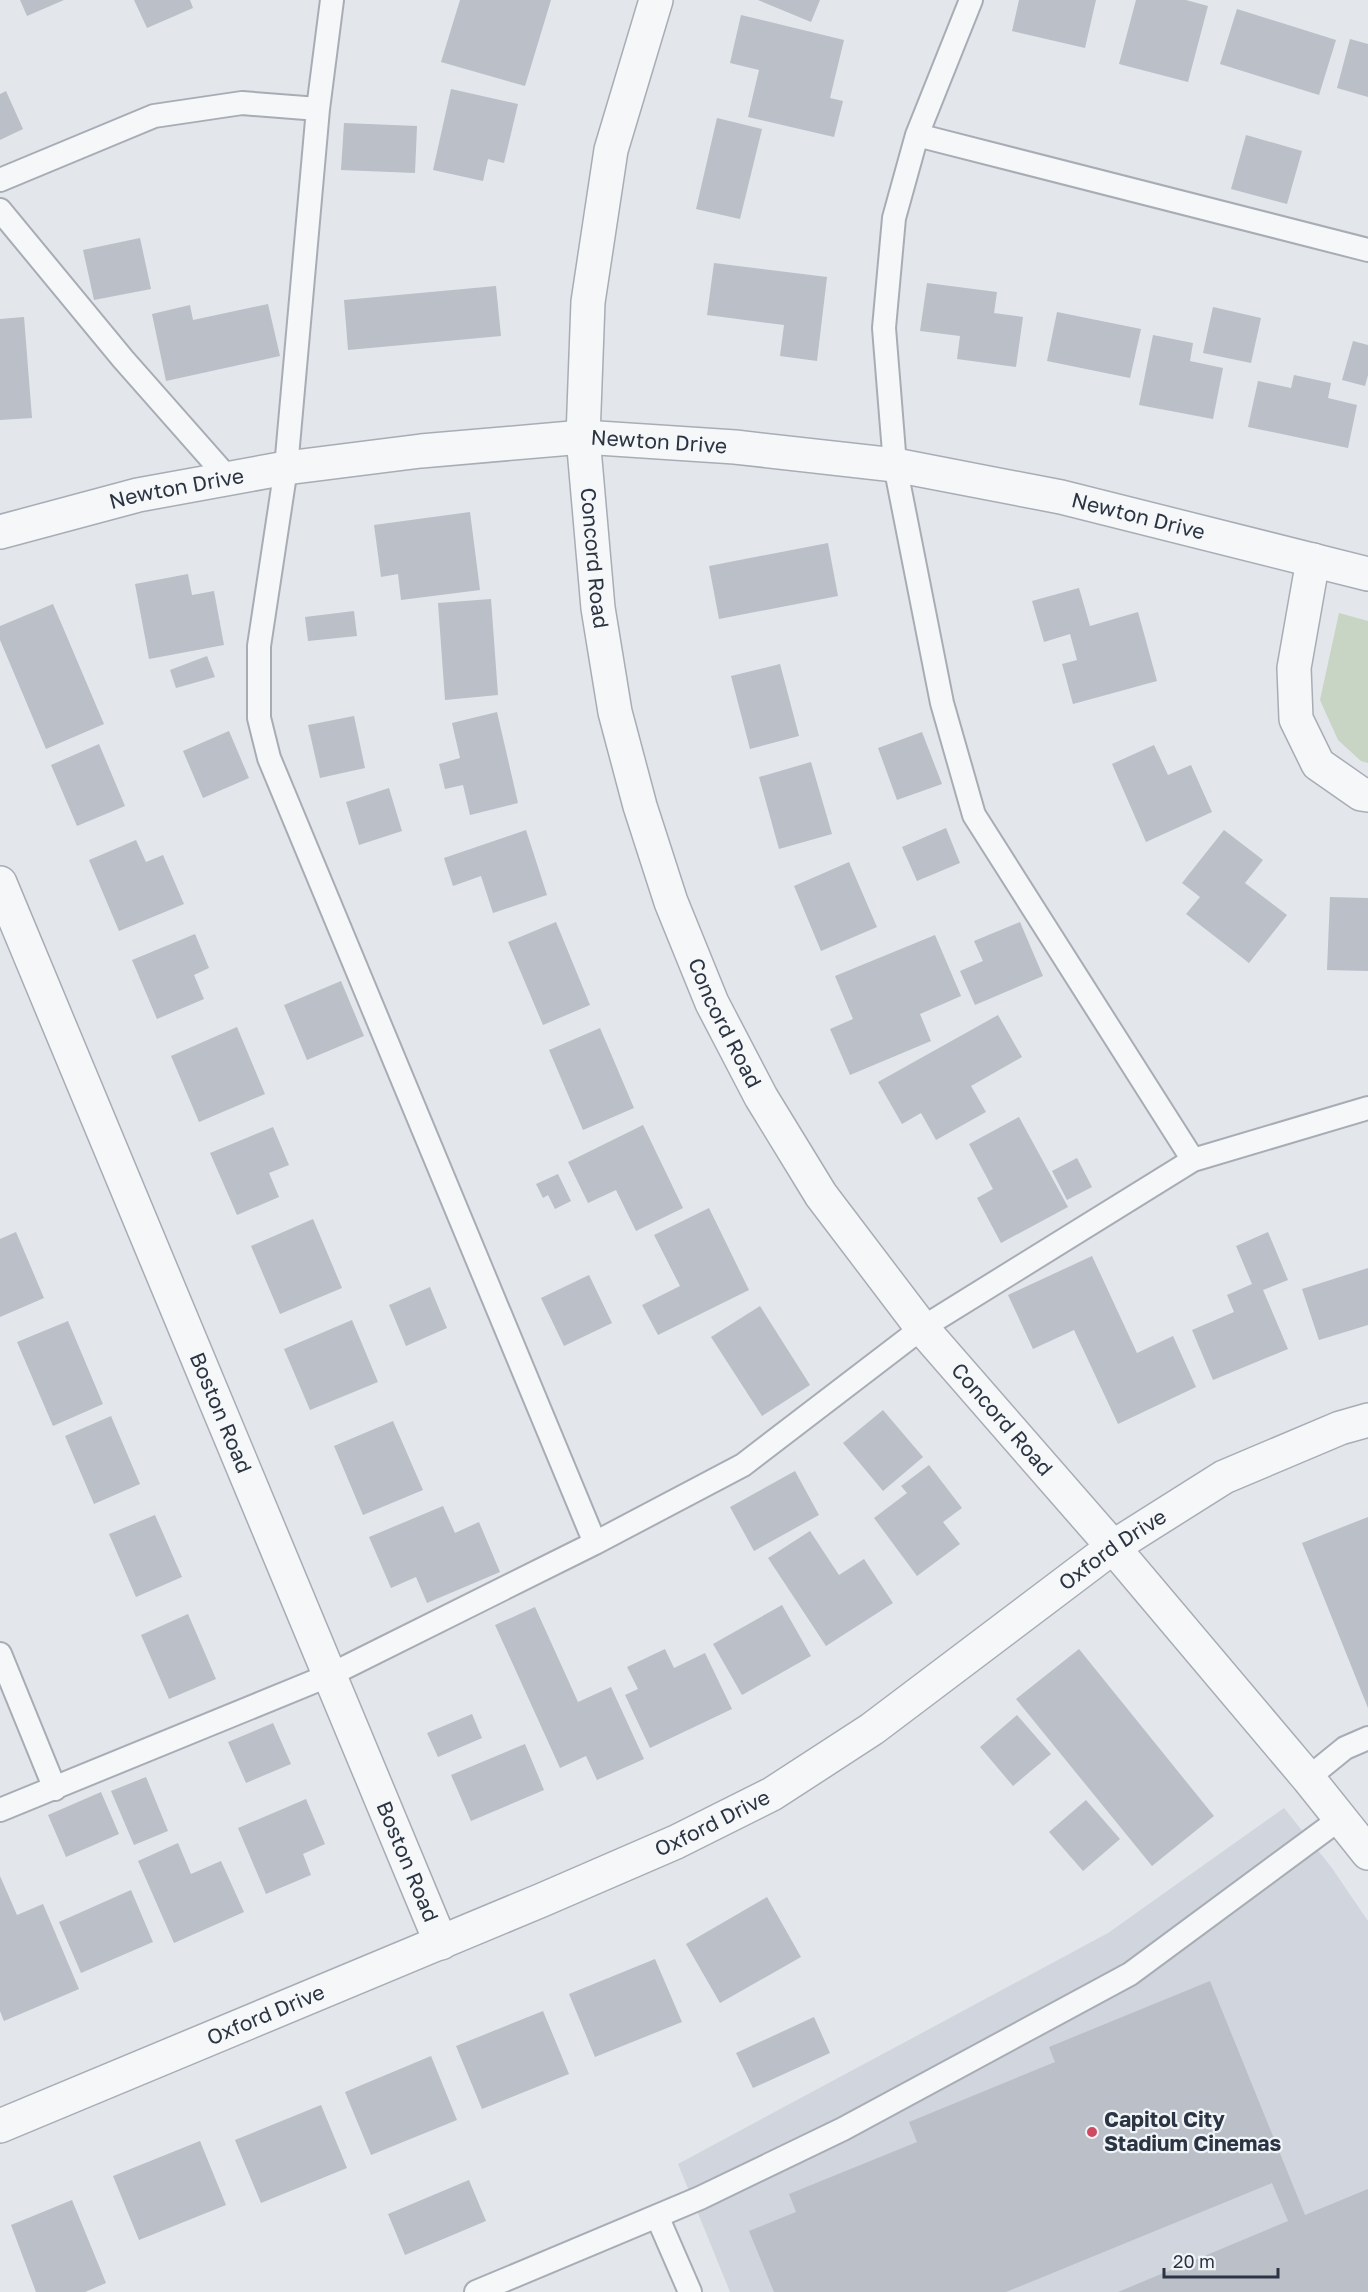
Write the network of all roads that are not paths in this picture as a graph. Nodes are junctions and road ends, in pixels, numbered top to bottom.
1 (332, 0) edge
2 (656, 0) edge
3 (971, 0) edge
4 (318, 109) junction
5 (917, 135) junction
6 (0, 180) edge
7 (0, 210) edge
8 (1368, 250) edge
9 (583, 437) junction
10 (895, 465) junction
11 (286, 468) junction
12 (228, 478) junction
13 (0, 532) edge
14 (1313, 560) junction
15 (1368, 574) edge
16 (1368, 795) edge
17 (0, 883) edge
18 (1368, 1108) edge
19 (1193, 1160) junction
20 (922, 1328) junction
21 (1368, 1420) edge
22 (595, 1543) junction
23 (1113, 1547) junction
24 (0, 1654) edge
25 (330, 1675) junction
26 (1368, 1738) edge
27 (1308, 1778) junction
28 (56, 1789) junction
29 (0, 1810) edge
30 (1341, 1818) junction
31 (1368, 1853) edge
32 (441, 1944) junction
33 (0, 2126) edge
34 (657, 2216) junction
35 (476, 2292) edge
36 (690, 2292) edge

1 - 4 lane
2 - 9 street, Concord Road
3 - 5 lane
4 - 6 lane
4 - 11 lane
5 - 8 lane
5 - 10 lane
7 - 12 lane
9 - 10 street, Newton Drive
9 - 11 street, Newton Drive
9 - 20 street, Concord Road
10 - 14 street, Newton Drive
10 - 19 lane
11 - 12 street, Newton Drive
11 - 22 lane
12 - 13 street, Newton Drive
14 - 15 street, Newton Drive
14 - 16 street
17 - 25 street, Boston Road
18 - 19 lane
19 - 20 lane
20 - 22 lane
20 - 23 street, Concord Road
21 - 23 street, Oxford Drive
22 - 25 lane
23 - 27 street, Concord Road
23 - 32 street, Oxford Drive
24 - 28 lane
25 - 28 lane
25 - 32 street, Boston Road
26 - 27 lane
27 - 30 street, Concord Road
28 - 29 lane
30 - 31 street, Concord Road
30 - 34 lane
32 - 33 street, Oxford Drive
34 - 35 lane
34 - 36 lane

